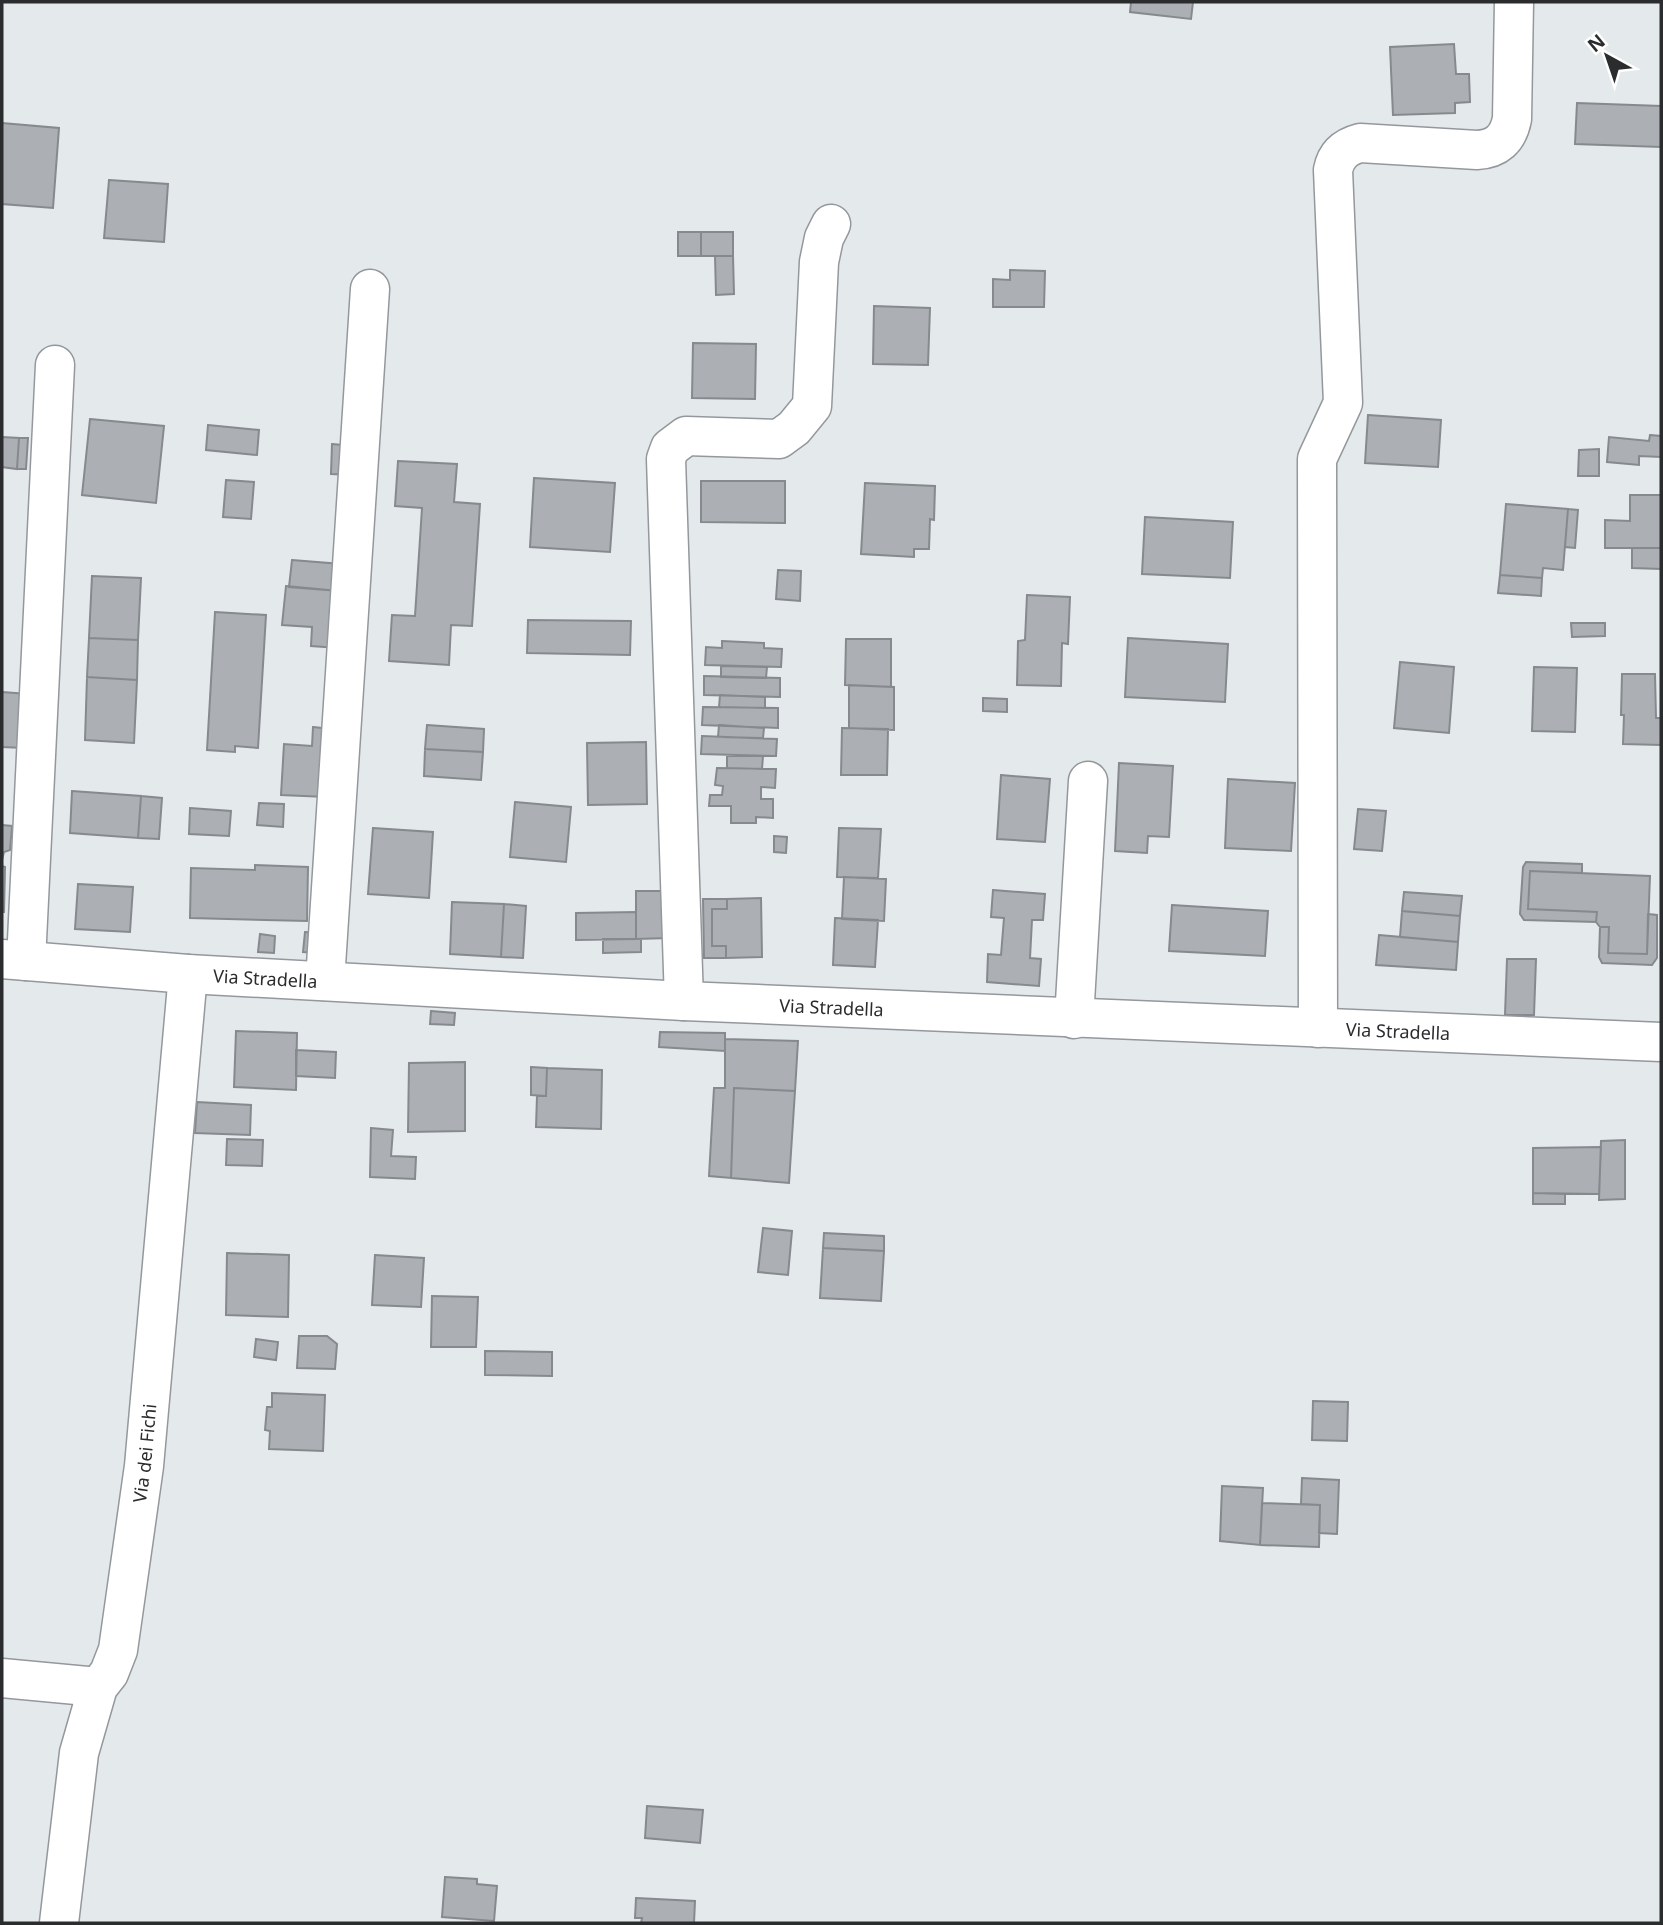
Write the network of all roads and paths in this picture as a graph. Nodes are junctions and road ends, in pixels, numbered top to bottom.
1 (1514, 2) edge
2 (831, 225) dead end
3 (370, 289) dead end
4 (55, 365) dead end
5 (1088, 781) dead end
6 (14, 960) edge
7 (188, 974) junction
8 (325, 981) junction
9 (684, 1001) junction
10 (1074, 1018) junction
11 (1318, 1028) junction
12 (1661, 1042) edge
13 (2, 1678) edge
14 (97, 1687) junction
15 (59, 1923) edge

1 - 11 street
2 - 9 street
3 - 8 street
4 - 6 street
5 - 10 street
6 - 7 street, Via Stradella
7 - 8 street, Via Stradella
7 - 14 street, Via dei Fichi
8 - 9 street, Via Stradella
9 - 10 street, Via Stradella
10 - 11 street, Via Stradella
11 - 12 street, Via Stradella
13 - 14 street
14 - 15 street, Via dei Fichi

